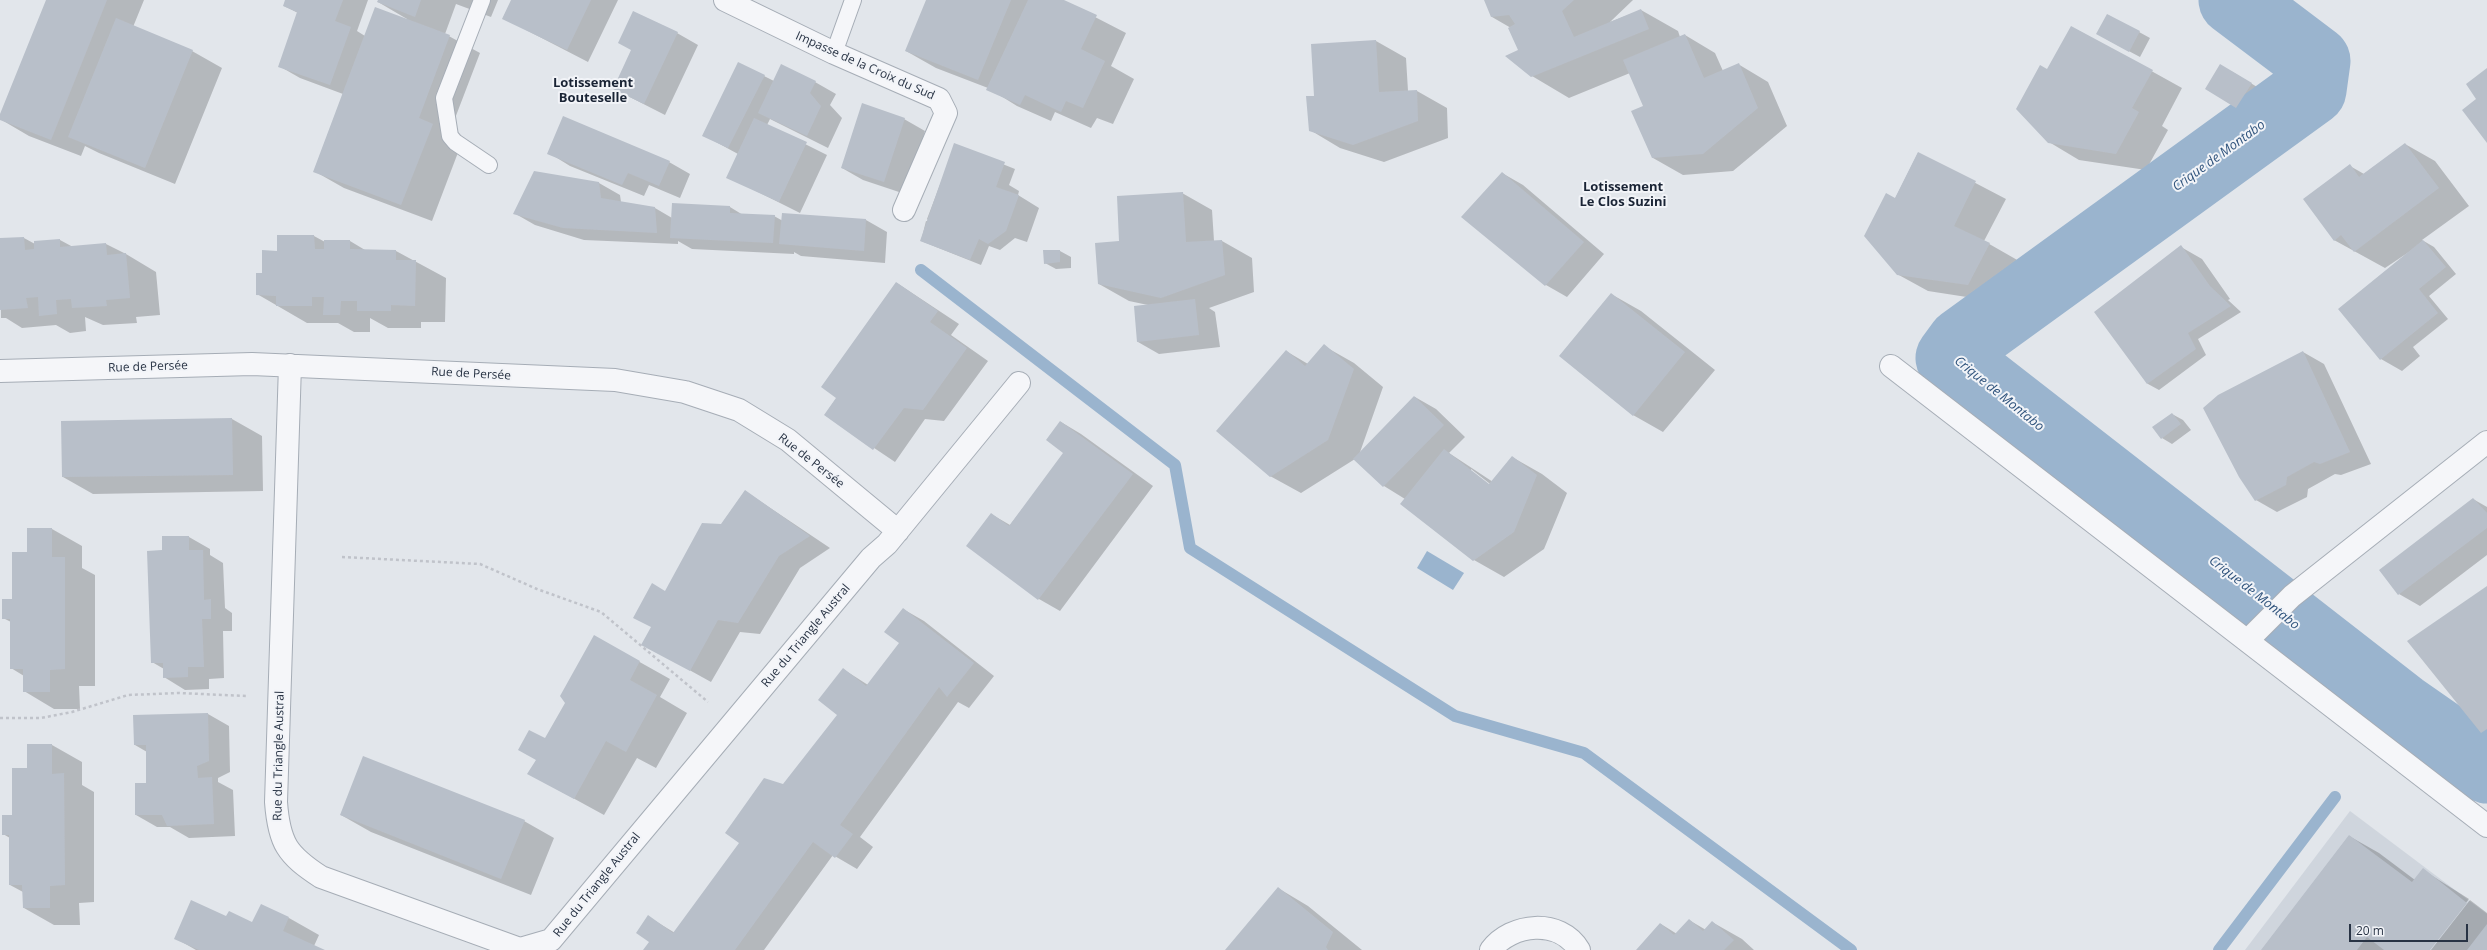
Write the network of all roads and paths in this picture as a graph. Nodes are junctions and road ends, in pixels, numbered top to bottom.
1 (482, 0) edge
2 (725, 0) edge
3 (853, 0) edge
4 (834, 53) junction
5 (489, 165) dead end
6 (904, 210) dead end
7 (290, 365) junction
8 (1891, 366) dead end
9 (0, 371) edge
10 (1019, 383) dead end
11 (2487, 442) edge
12 (898, 531) junction
13 (342, 557) dead end
14 (2248, 640) junction
15 (253, 696) dead end
16 (709, 702) dead end
17 (0, 718) edge
18 (2487, 826) edge
19 (1491, 950) edge
20 (1579, 950) edge

1 - 5 lane
2 - 4 street, Impasse de la Croix du Sud
3 - 4 lane
4 - 6 street, Impasse de la Croix du Sud
7 - 9 street, Rue de Persée
7 - 12 street, Rue de Persée
7 - 12 street, Rue du Triangle Austral
8 - 14 street
10 - 12 street, Rue du Triangle Austral
11 - 14 street
13 - 16 path
14 - 18 street
15 - 17 path
19 - 20 street

